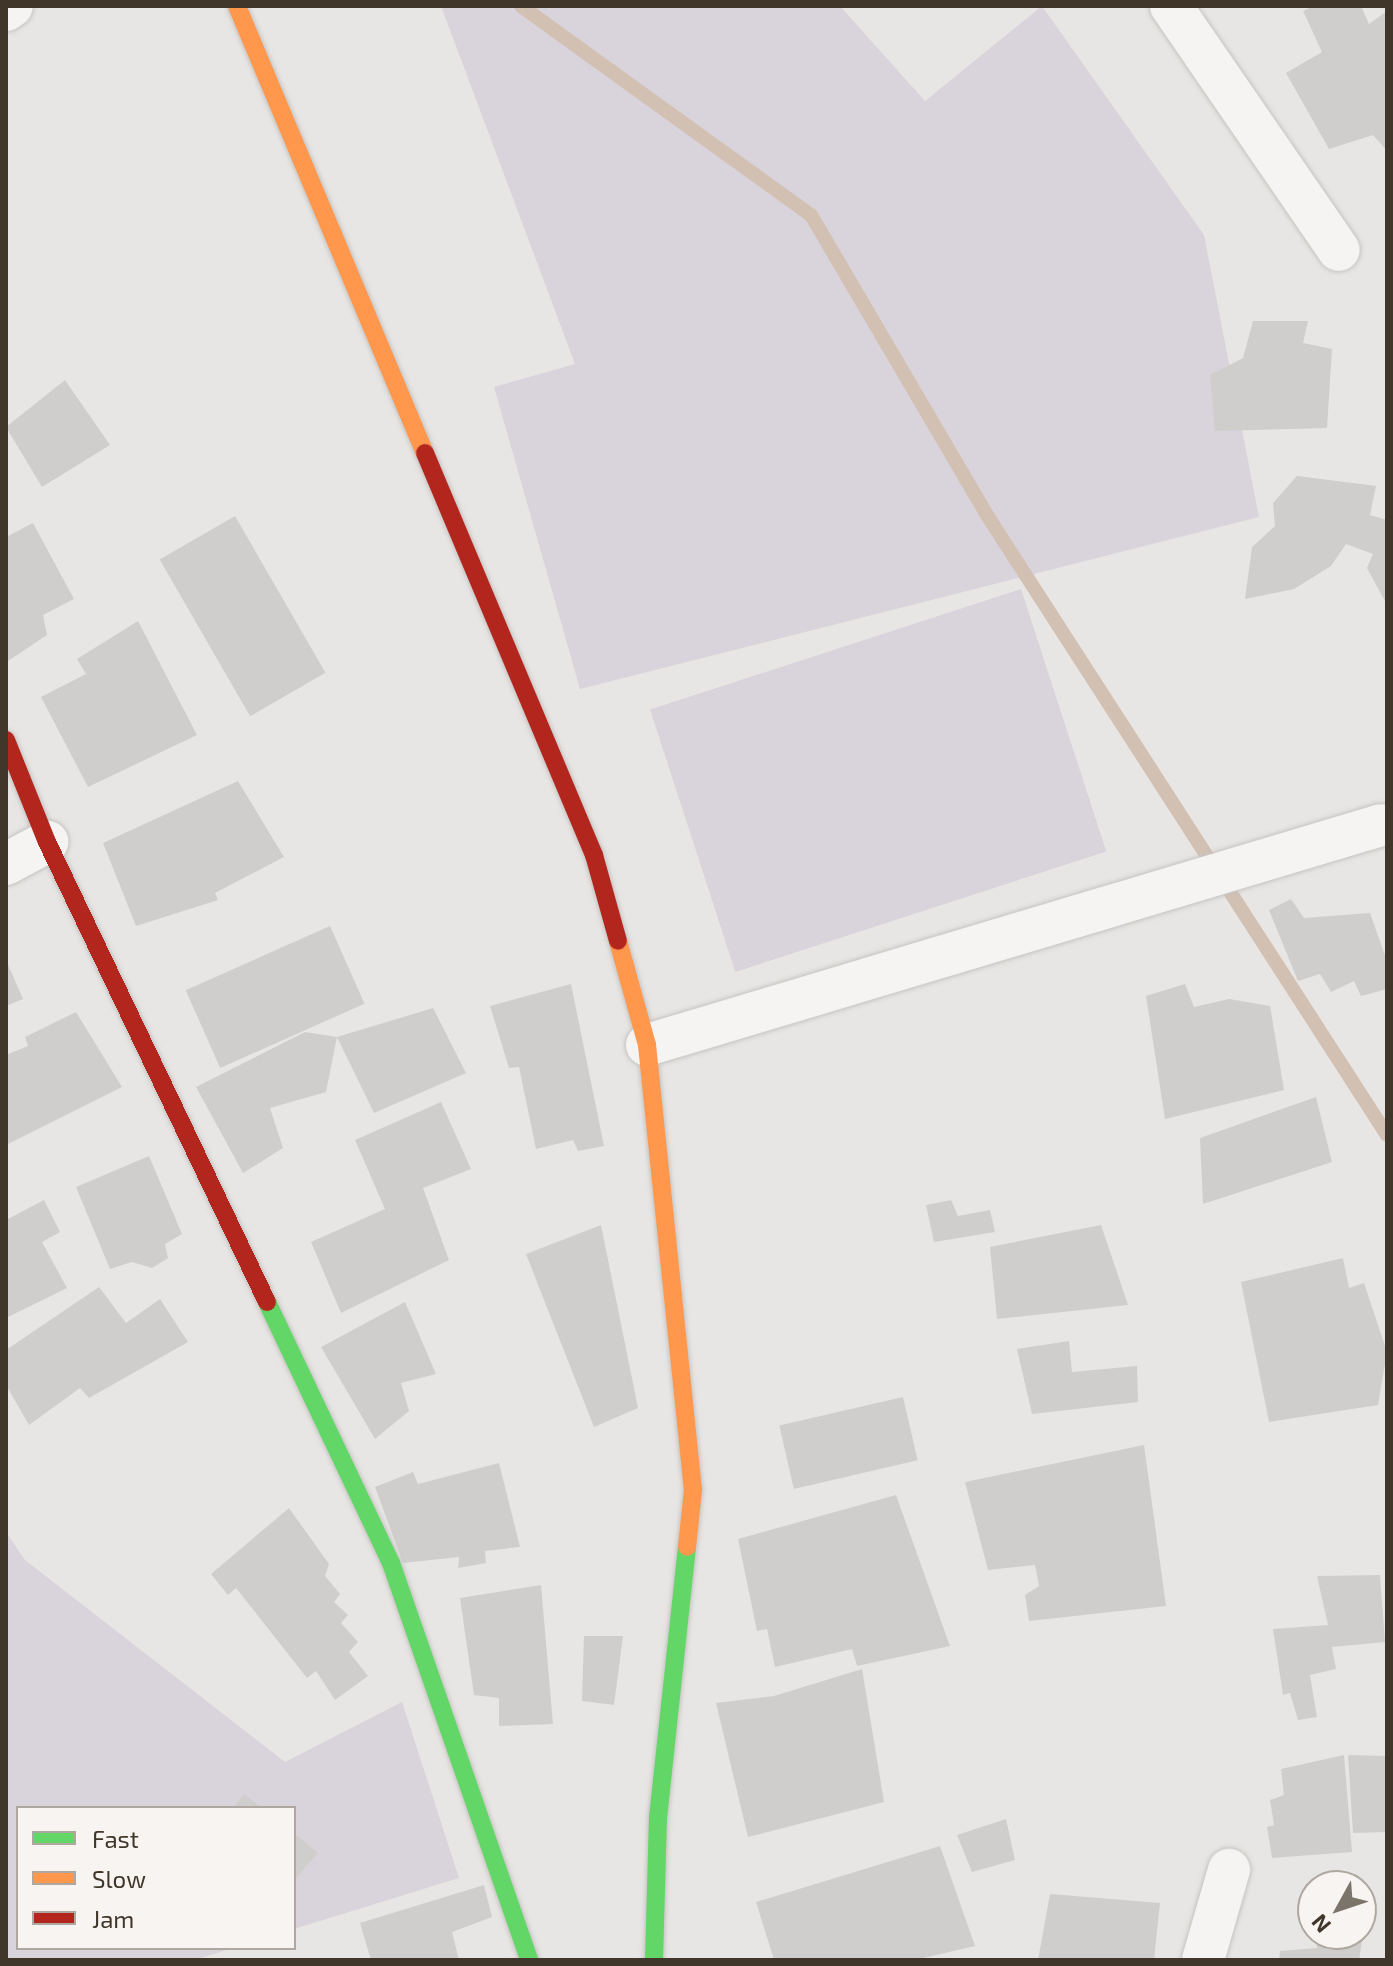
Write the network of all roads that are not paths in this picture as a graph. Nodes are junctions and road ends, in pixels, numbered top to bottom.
1 (12, 6) edge
2 (237, 6) edge
3 (1171, 6) edge
4 (6, 10) edge
5 (1339, 250) dead end
6 (6, 740) edge
7 (1381, 825) dead end
8 (47, 842) junction
9 (6, 864) edge
10 (647, 1045) junction
11 (1229, 1870) dead end
12 (529, 1960) edge
13 (654, 1960) edge
14 (1203, 1960) edge

1 - 4 street
2 - 10 street
3 - 5 street
6 - 8 street
7 - 10 street
8 - 9 street
8 - 12 street
10 - 13 street
11 - 14 street

